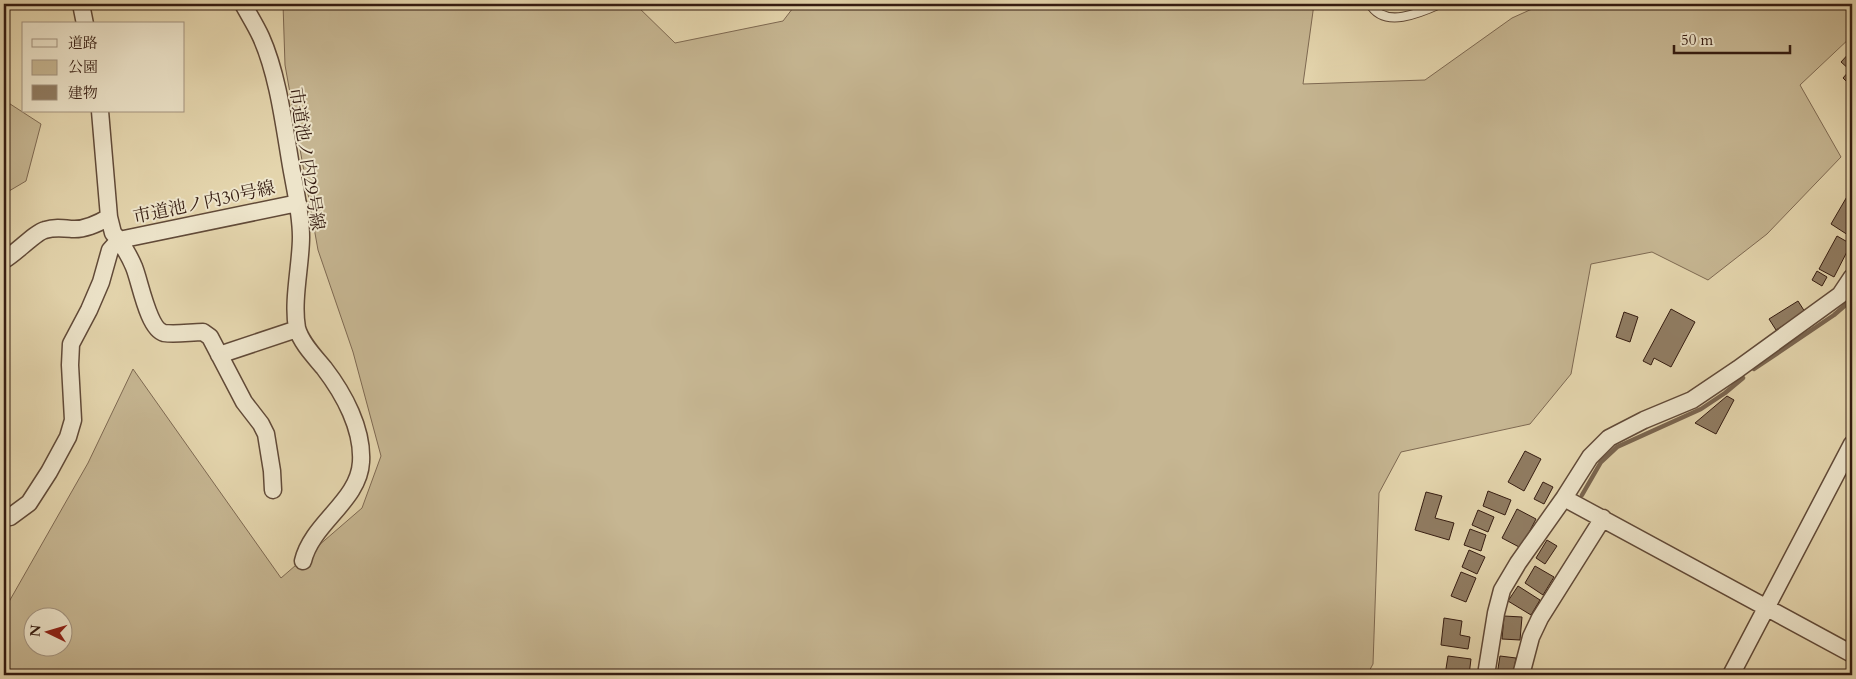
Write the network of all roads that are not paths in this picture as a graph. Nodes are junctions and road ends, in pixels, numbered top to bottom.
1 (81, 4) edge
2 (243, 4) edge
3 (1370, 4) edge
4 (1440, 4) edge
5 (85, 22) edge
6 (100, 112) edge
7 (298, 203) junction
8 (109, 216) junction
9 (119, 240) junction
10 (4, 260) edge
11 (1852, 277) edge
12 (298, 329) junction
13 (219, 355) junction
14 (1852, 444) edge
15 (273, 490) dead end
16 (1564, 498) junction
17 (4, 518) edge
18 (1603, 518) junction
19 (303, 561) dead end
20 (1767, 608) junction
21 (1852, 654) edge
22 (1486, 675) edge
23 (1521, 675) edge
24 (1731, 675) edge

1 - 5 street
2 - 7 street, 市道池ノ内29号線
3 - 4 lane
6 - 8 street
7 - 9 street, 市道池ノ内30号線
7 - 12 street, 市道池ノ内29号線
8 - 9 street
8 - 10 street
9 - 13 street
9 - 17 street
11 - 16 street
12 - 13 street
12 - 19 street, 市道池ノ内29号線
13 - 15 street
14 - 20 street
16 - 18 street
16 - 22 street
18 - 20 street
18 - 23 street
20 - 21 street
20 - 24 street

